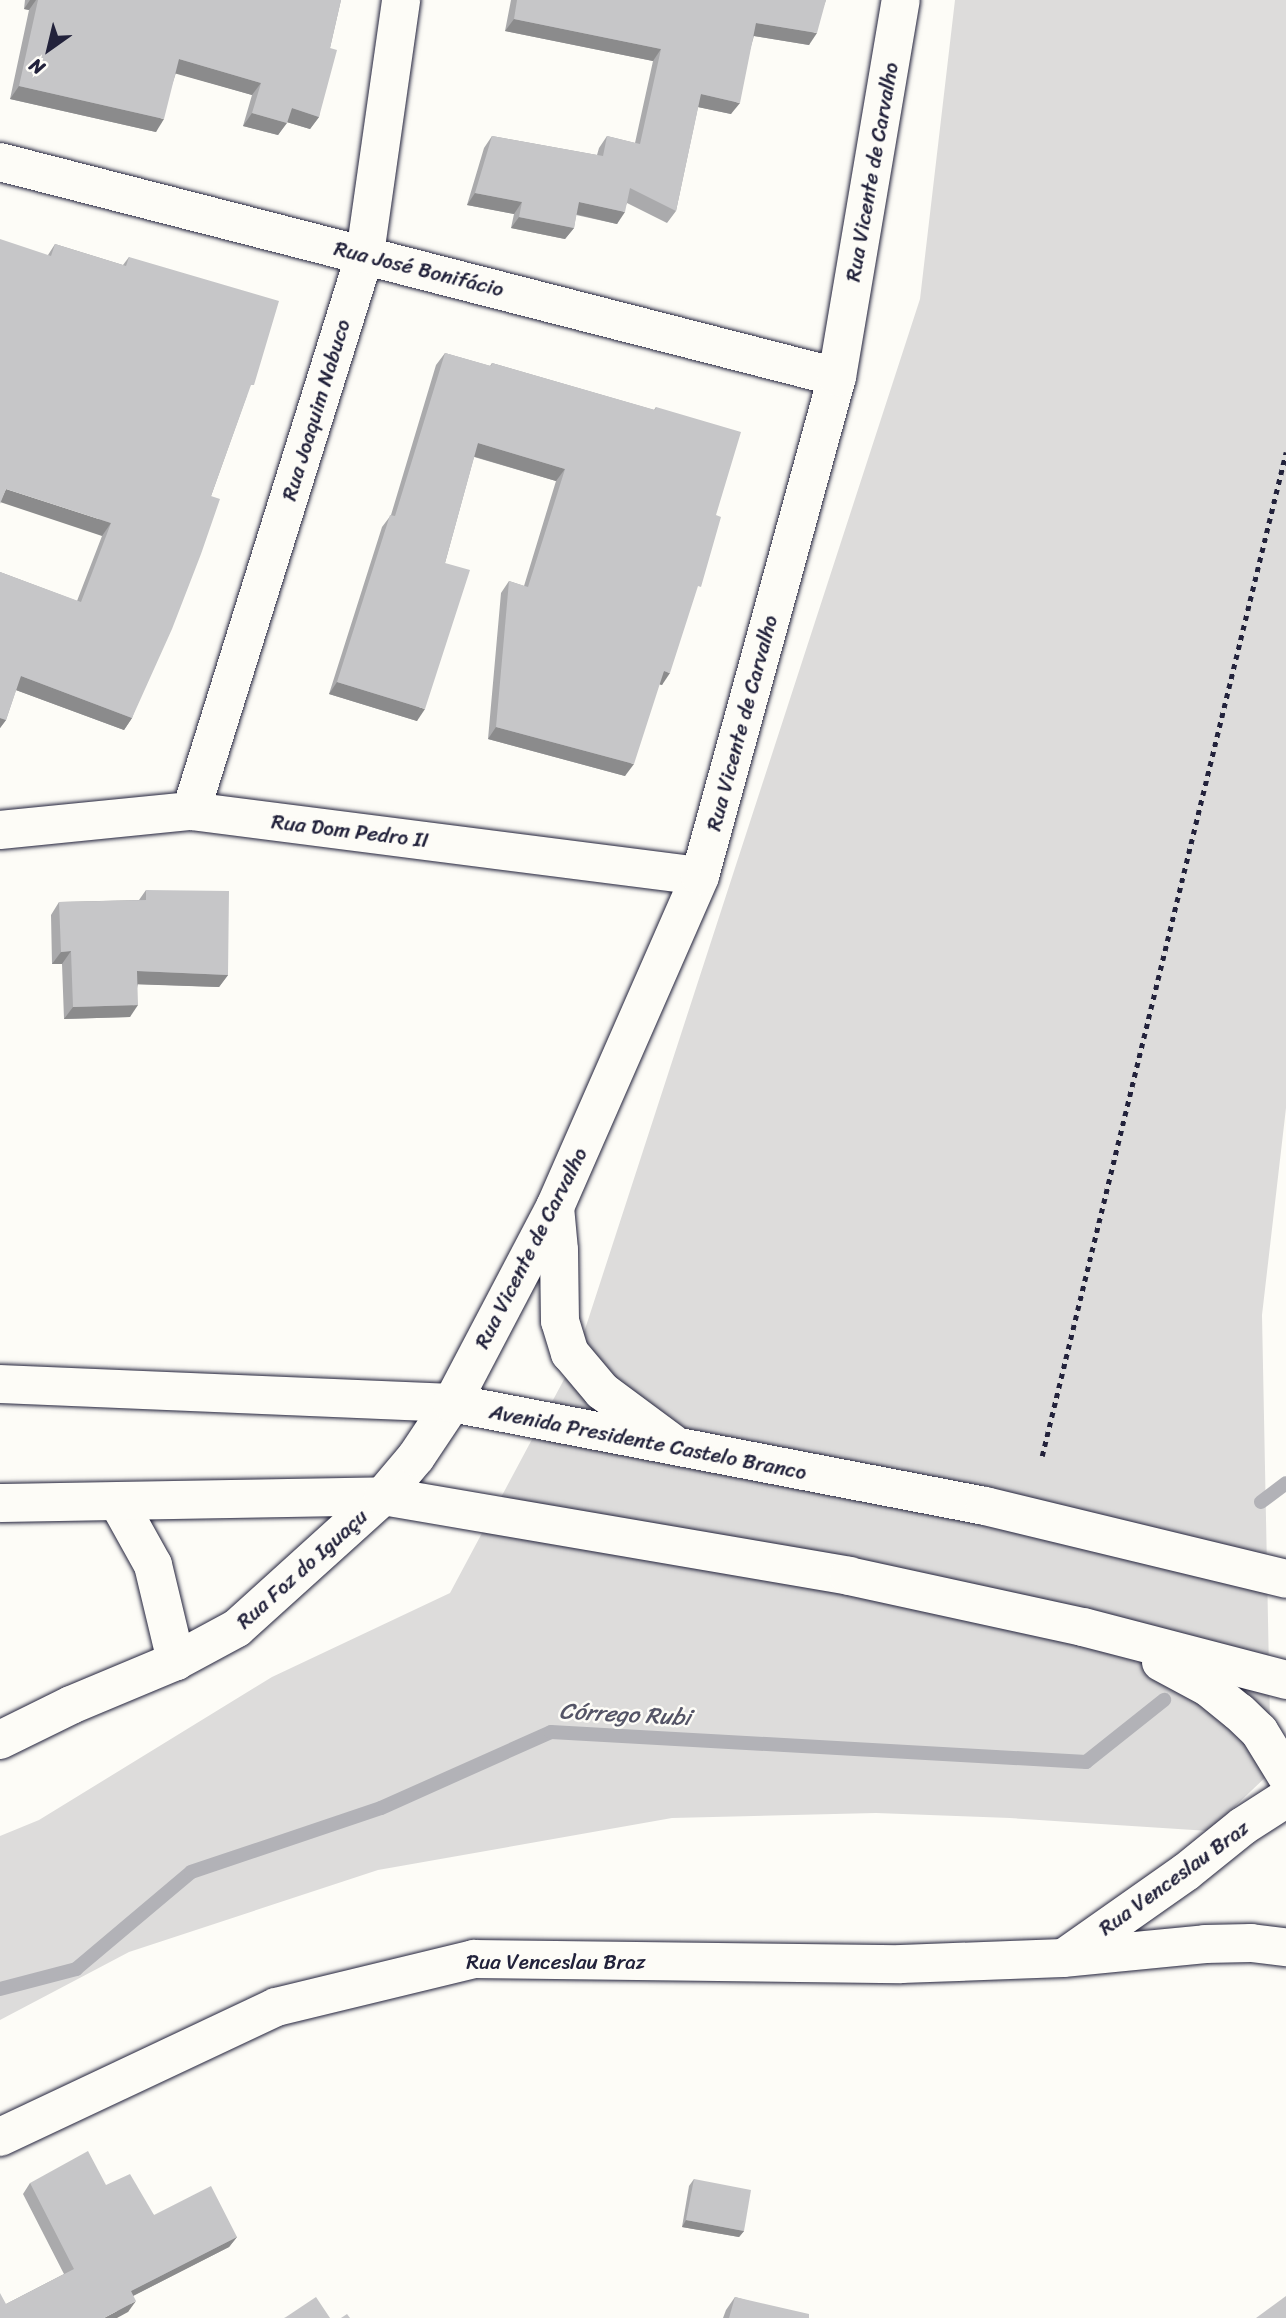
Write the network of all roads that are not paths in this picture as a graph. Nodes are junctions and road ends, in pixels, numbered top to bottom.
1 (401, 0) edge
2 (901, 0) edge
3 (0, 162) edge
4 (365, 254) junction
5 (837, 377) junction
6 (191, 811) junction
7 (0, 830) edge
8 (700, 876) junction
9 (555, 1207) junction
10 (0, 1384) edge
11 (452, 1403) junction
12 (679, 1448) junction
13 (383, 1496) junction
14 (118, 1502) junction
15 (0, 1503) edge
16 (1286, 1579) edge
17 (1083, 1627) junction
18 (176, 1661) junction
19 (1286, 1680) edge
20 (0, 1740) edge
21 (1286, 1775) edge
22 (1286, 1798) edge
23 (1286, 1805) edge
24 (1286, 1947) edge
25 (1063, 1958) junction
26 (0, 2137) edge

1 - 4 street, Rua Joaquim Nabuco
2 - 5 street, Rua Vicente de Carvalho
3 - 4 street, Rua José Bonifácio
4 - 5 street, Rua José Bonifácio
4 - 6 street, Rua Joaquim Nabuco
5 - 8 street, Rua Vicente de Carvalho
6 - 7 street, Rua Dom Pedro II
6 - 8 street, Rua Dom Pedro II
8 - 9 street, Rua Vicente de Carvalho
9 - 11 street, Rua Vicente de Carvalho
9 - 12 street
10 - 11 street, Avenida Presidente Castelo Branco
11 - 12 street, Avenida Presidente Castelo Branco
11 - 13 street, Rua Foz do Iguaçu
12 - 16 street, Avenida Presidente Castelo Branco
13 - 14 street
13 - 17 street
13 - 18 street, Rua Foz do Iguaçu
14 - 15 street
14 - 18 street
17 - 19 street
17 - 21 street
18 - 20 street, Rua Foz do Iguaçu
22 - 23 street
22 - 25 street, Rua Venceslau Braz
24 - 25 street, Rua Venceslau Braz
25 - 26 street, Rua Venceslau Braz

